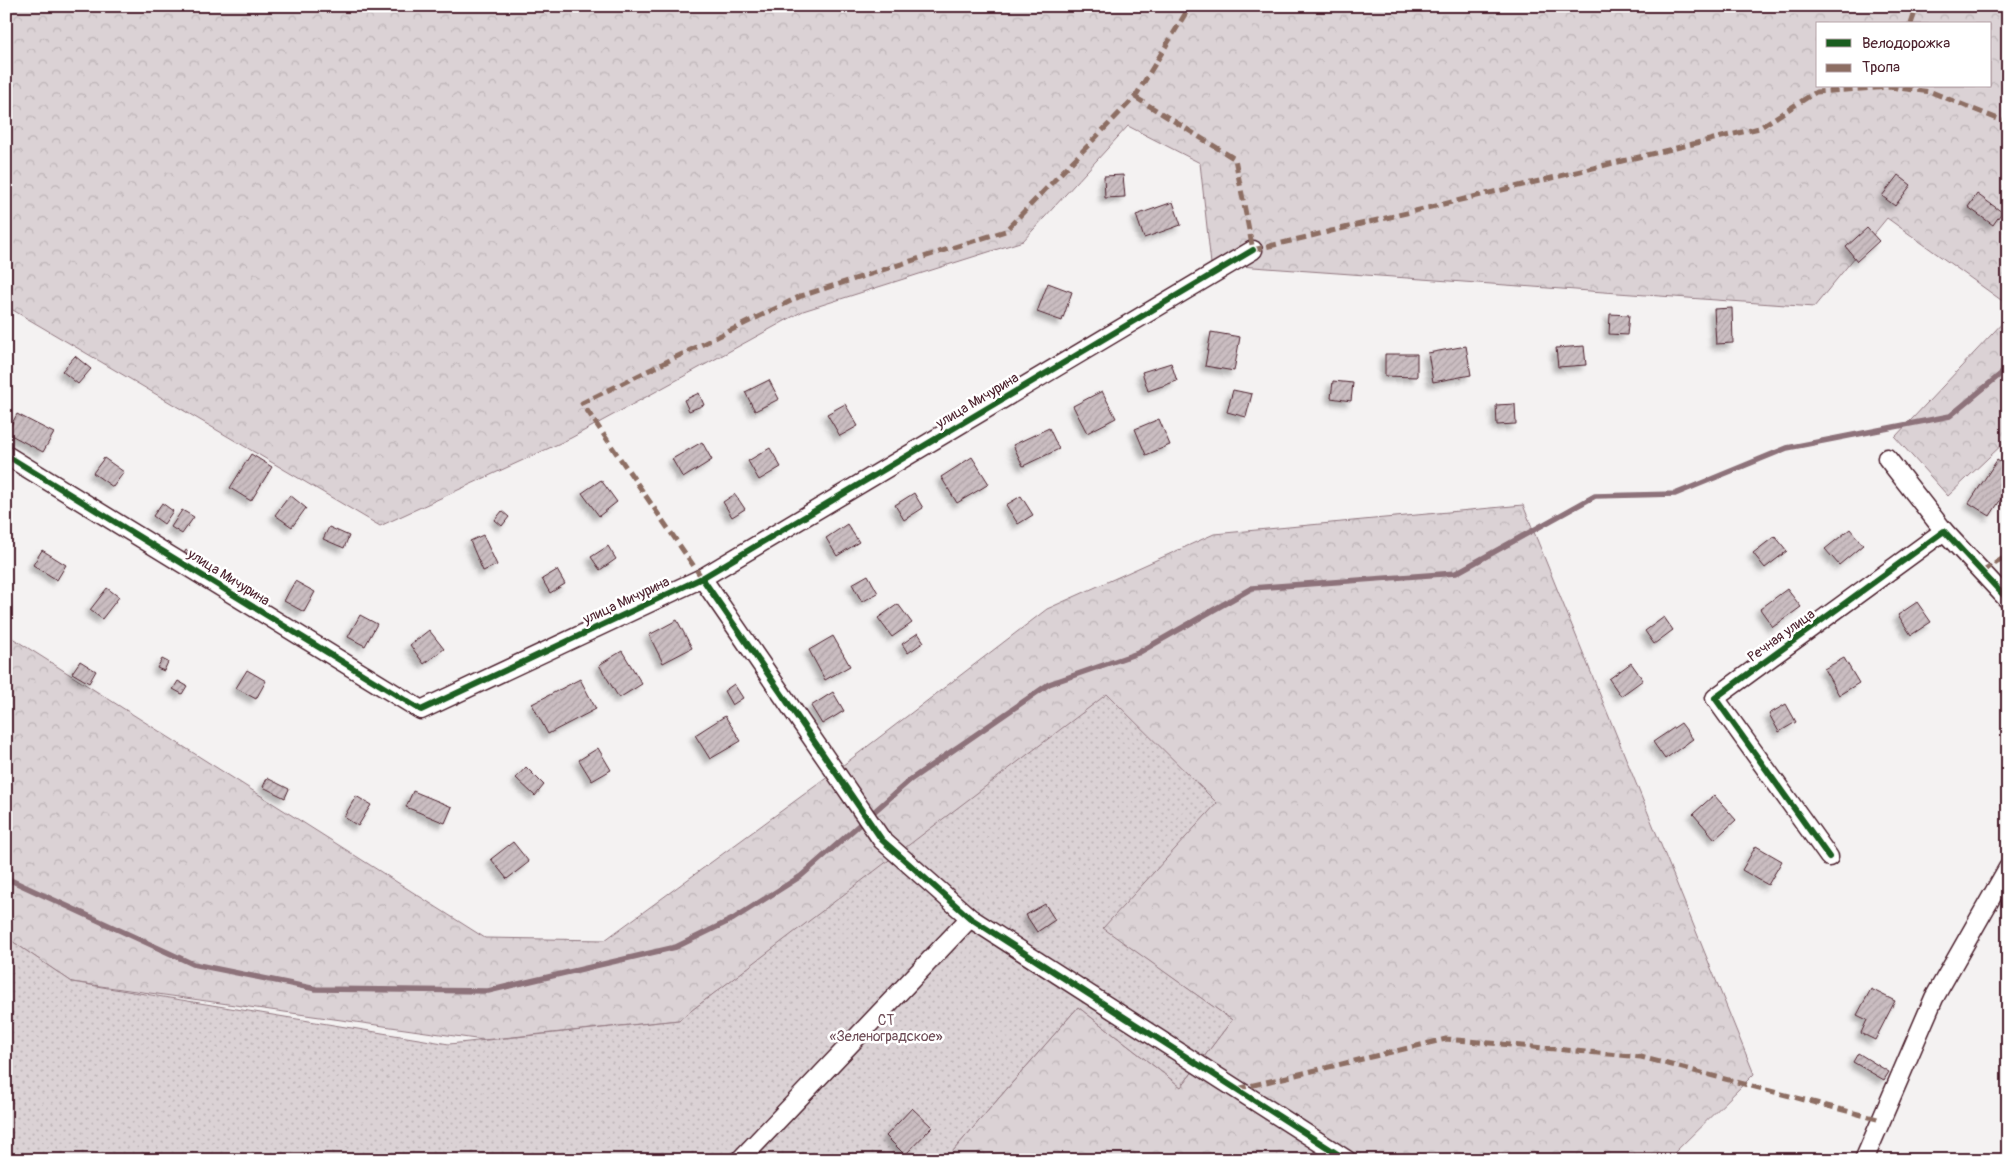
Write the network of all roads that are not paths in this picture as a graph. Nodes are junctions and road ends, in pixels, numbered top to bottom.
1 (1253, 250) dead end
2 (6, 455) edge
3 (1887, 458) dead end
4 (1944, 532) junction
5 (702, 578) junction
6 (2008, 600) edge
7 (1829, 857) dead end
8 (2008, 868) edge
9 (970, 918) junction
10 (740, 1160) edge
11 (1347, 1160) edge
12 (1864, 1160) edge

1 - 5 street, улица Мичурина
2 - 5 street, улица Мичурина
3 - 4 street
4 - 6 street
4 - 7 street, Речная улица
5 - 9 street
8 - 12 street
9 - 10 street
9 - 11 street

